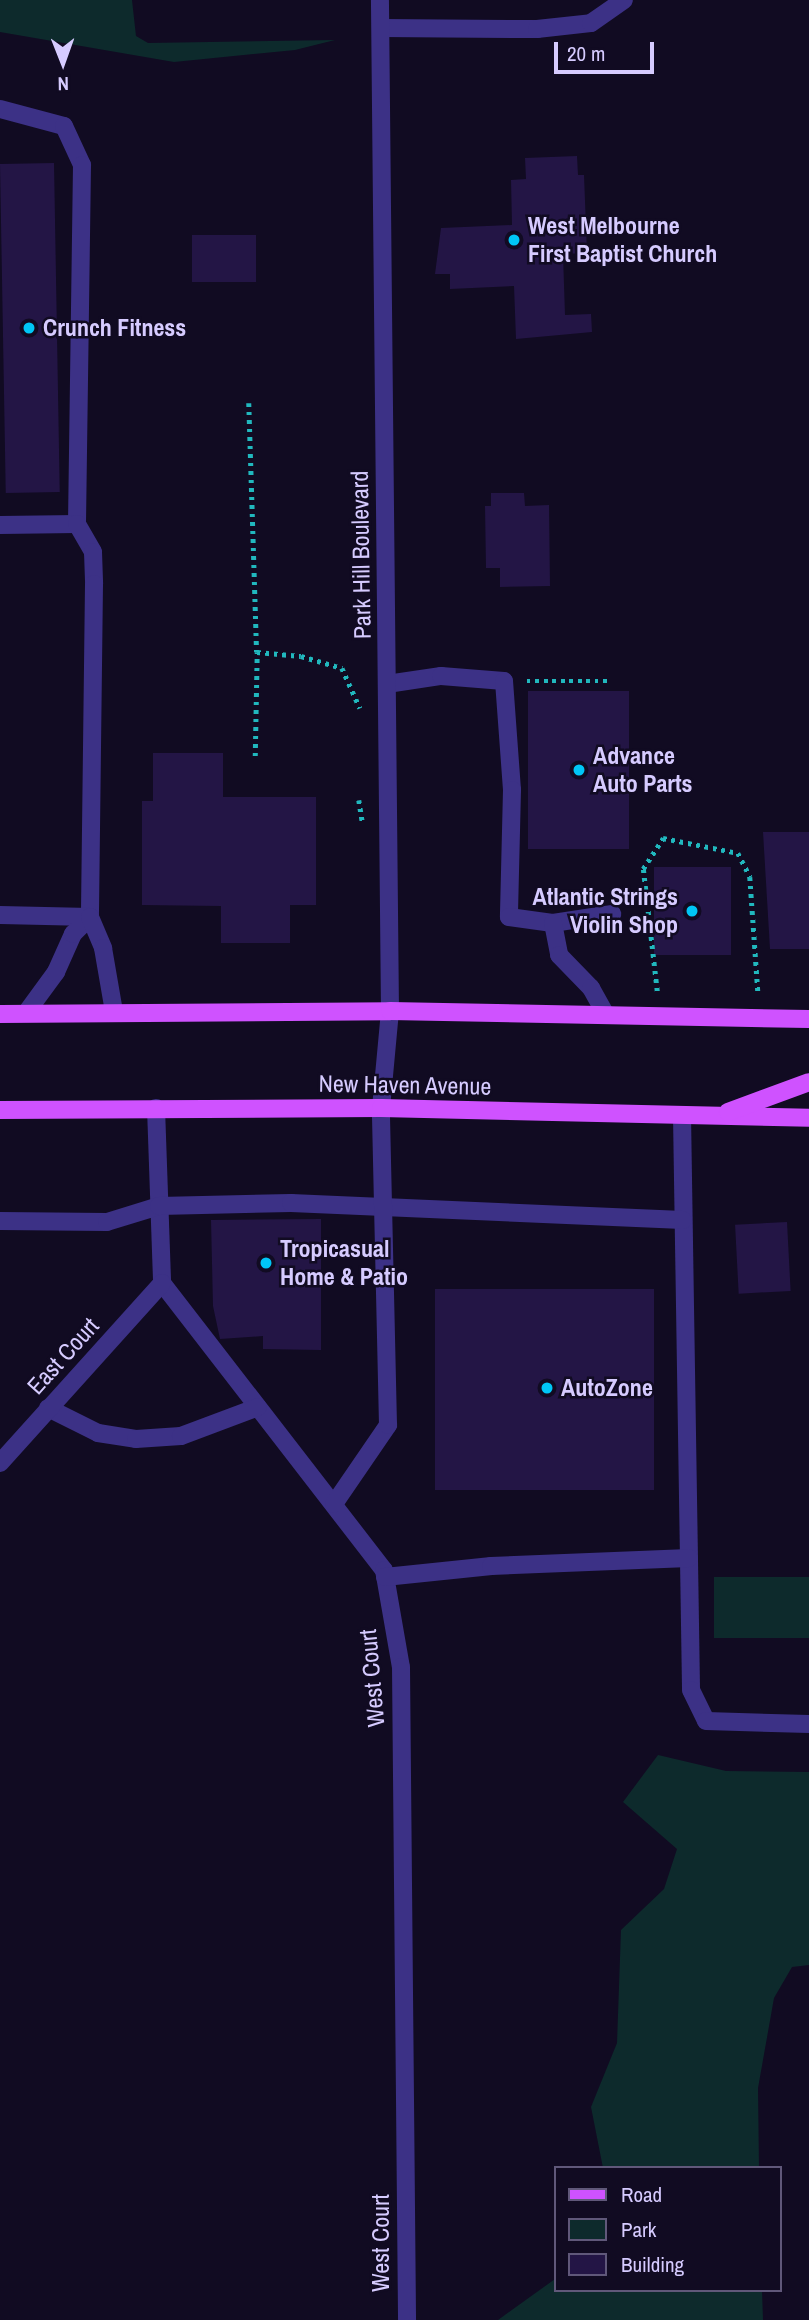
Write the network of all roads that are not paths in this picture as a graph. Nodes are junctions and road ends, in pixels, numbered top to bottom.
1 (380, 0) edge
2 (624, 0) edge
3 (381, 28) junction
4 (0, 109) edge
5 (77, 524) junction
6 (0, 525) edge
7 (387, 684) junction
8 (612, 914) dead end
9 (0, 915) edge
10 (90, 917) junction
11 (553, 923) junction
12 (390, 1011) junction
13 (26, 1013) junction
14 (114, 1013) junction
15 (606, 1013) junction
16 (0, 1014) edge
17 (809, 1019) edge
18 (809, 1083) edge
19 (156, 1108) junction
20 (381, 1108) junction
21 (0, 1110) edge
22 (682, 1115) junction
23 (718, 1115) junction
24 (809, 1118) edge
25 (159, 1206) junction
26 (386, 1211) junction
27 (684, 1220) junction
28 (0, 1221) edge
29 (162, 1283) junction
30 (258, 1407) junction
31 (48, 1408) junction
32 (0, 1463) edge
33 (334, 1504) junction
34 (689, 1558) junction
35 (385, 1577) junction
36 (809, 1724) edge
37 (407, 2320) edge

1 - 3 street, Park Hill Boulevard
2 - 3 street
3 - 7 street, Park Hill Boulevard
4 - 5 street
5 - 6 street
5 - 10 street
7 - 11 street
7 - 12 street, Park Hill Boulevard
8 - 11 street
9 - 10 street
10 - 13 street
10 - 14 street
11 - 15 street
12 - 14 main road
12 - 15 main road
12 - 20 street, Park Hill Boulevard
13 - 14 main road
13 - 16 main road
15 - 17 main road
18 - 23 main road
19 - 20 main road, New Haven Avenue
19 - 21 main road, New Haven Avenue
19 - 25 street
20 - 22 main road, New Haven Avenue
20 - 26 street, Park Hill Boulevard
22 - 23 main road, New Haven Avenue
22 - 27 street
23 - 24 main road, New Haven Avenue
25 - 26 street
25 - 28 street
25 - 29 street
26 - 27 street
26 - 33 street, Park Hill Boulevard
27 - 34 street
29 - 30 street, West Court
29 - 31 street, East Court
30 - 31 street
30 - 33 street, West Court
31 - 32 street, East Court
33 - 35 street, West Court
34 - 35 street
34 - 36 street
35 - 37 street, West Court

